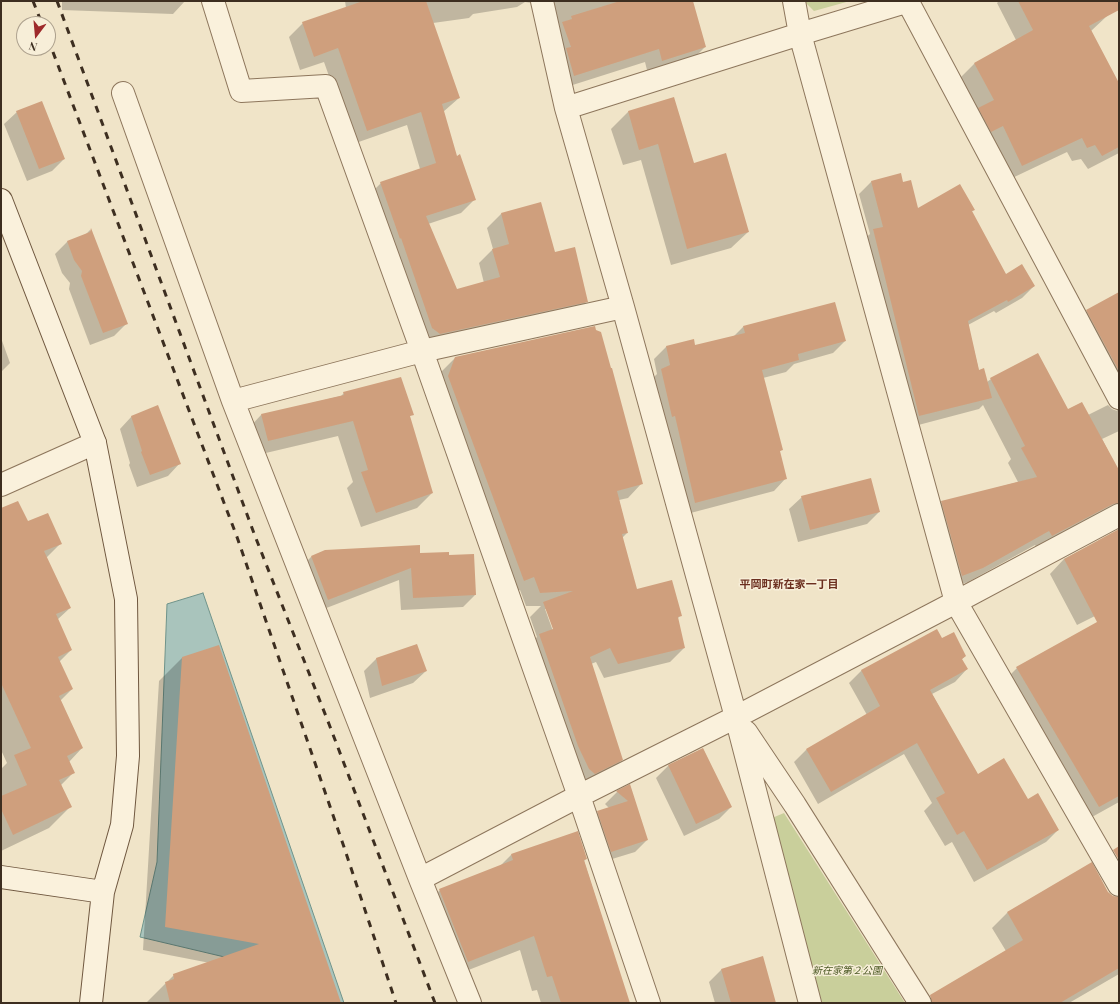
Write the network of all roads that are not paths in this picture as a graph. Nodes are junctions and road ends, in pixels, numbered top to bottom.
1 (214, 1) edge
2 (542, 1) edge
3 (794, 1) edge
4 (908, 1) edge
5 (800, 34) junction
6 (123, 92) dead end
7 (566, 108) junction
8 (1, 200) edge
9 (623, 307) junction
10 (422, 351) junction
11 (1119, 398) edge
12 (233, 401) junction
13 (95, 443) junction
14 (1, 485) edge
15 (1119, 515) edge
16 (956, 602) junction
17 (736, 717) junction
18 (579, 796) junction
19 (1, 877) edge
20 (420, 879) junction
21 (1119, 885) edge
22 (103, 892) junction
23 (91, 1003) edge
24 (470, 1003) edge
25 (649, 1003) edge
26 (810, 1003) edge
27 (920, 1003) edge

1 - 10 street
2 - 7 street
3 - 5 street
4 - 5 street
4 - 11 street
5 - 7 street
5 - 16 street
6 - 12 street
7 - 9 street
8 - 13 street
9 - 10 street
9 - 17 street
10 - 12 street
10 - 18 street
12 - 20 street
13 - 14 street
13 - 22 street
15 - 16 street
16 - 17 street
16 - 21 street
17 - 18 street
17 - 26 street
17 - 27 street
18 - 20 street
18 - 25 street
19 - 22 street
20 - 24 street
22 - 23 street

